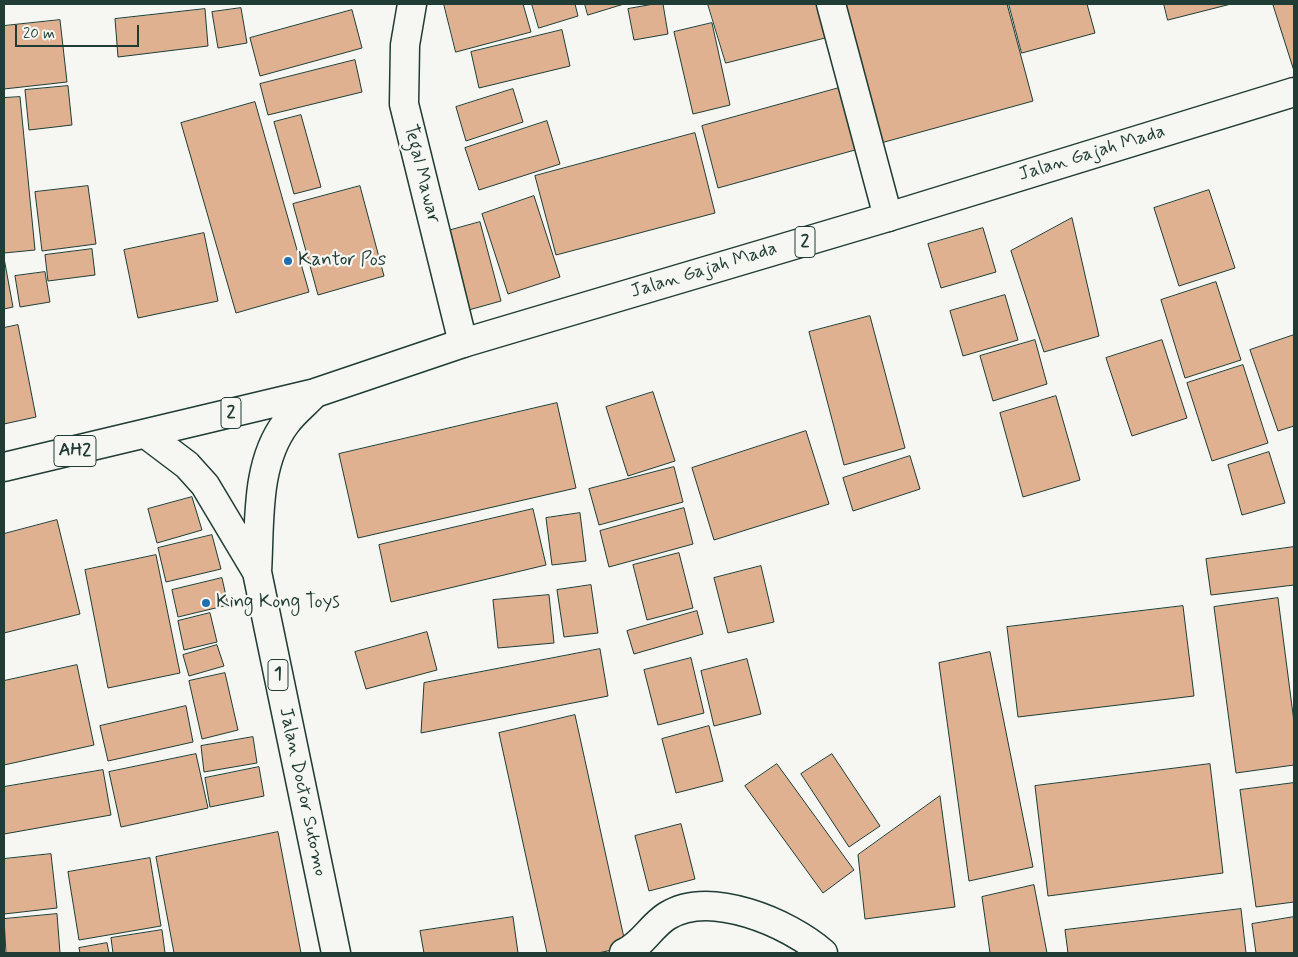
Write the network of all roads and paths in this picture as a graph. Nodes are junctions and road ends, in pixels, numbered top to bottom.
1 (412, 4) edge
2 (831, 4) edge
3 (1294, 92) edge
4 (888, 217) junction
5 (463, 343) junction
6 (315, 393) junction
7 (146, 434) junction
8 (4, 467) edge
9 (257, 572) junction
10 (336, 953) edge
11 (624, 953) edge
12 (823, 953) edge

1 - 5 main road, Tegal Mawar
2 - 4 main road
3 - 4 main road, Jalan Gajah Mada / 2
4 - 5 main road, Jalan Gajah Mada / 2
5 - 6 main road, Jalan Gajah Mada / 2
6 - 7 main road, 2
6 - 9 main road, Jalan Doctor Sutomo
7 - 8 main road, AH2
7 - 9 main road, Jalan Doctor Sutomo / 1
9 - 10 main road, Jalan Doctor Sutomo / 1
11 - 12 main road

